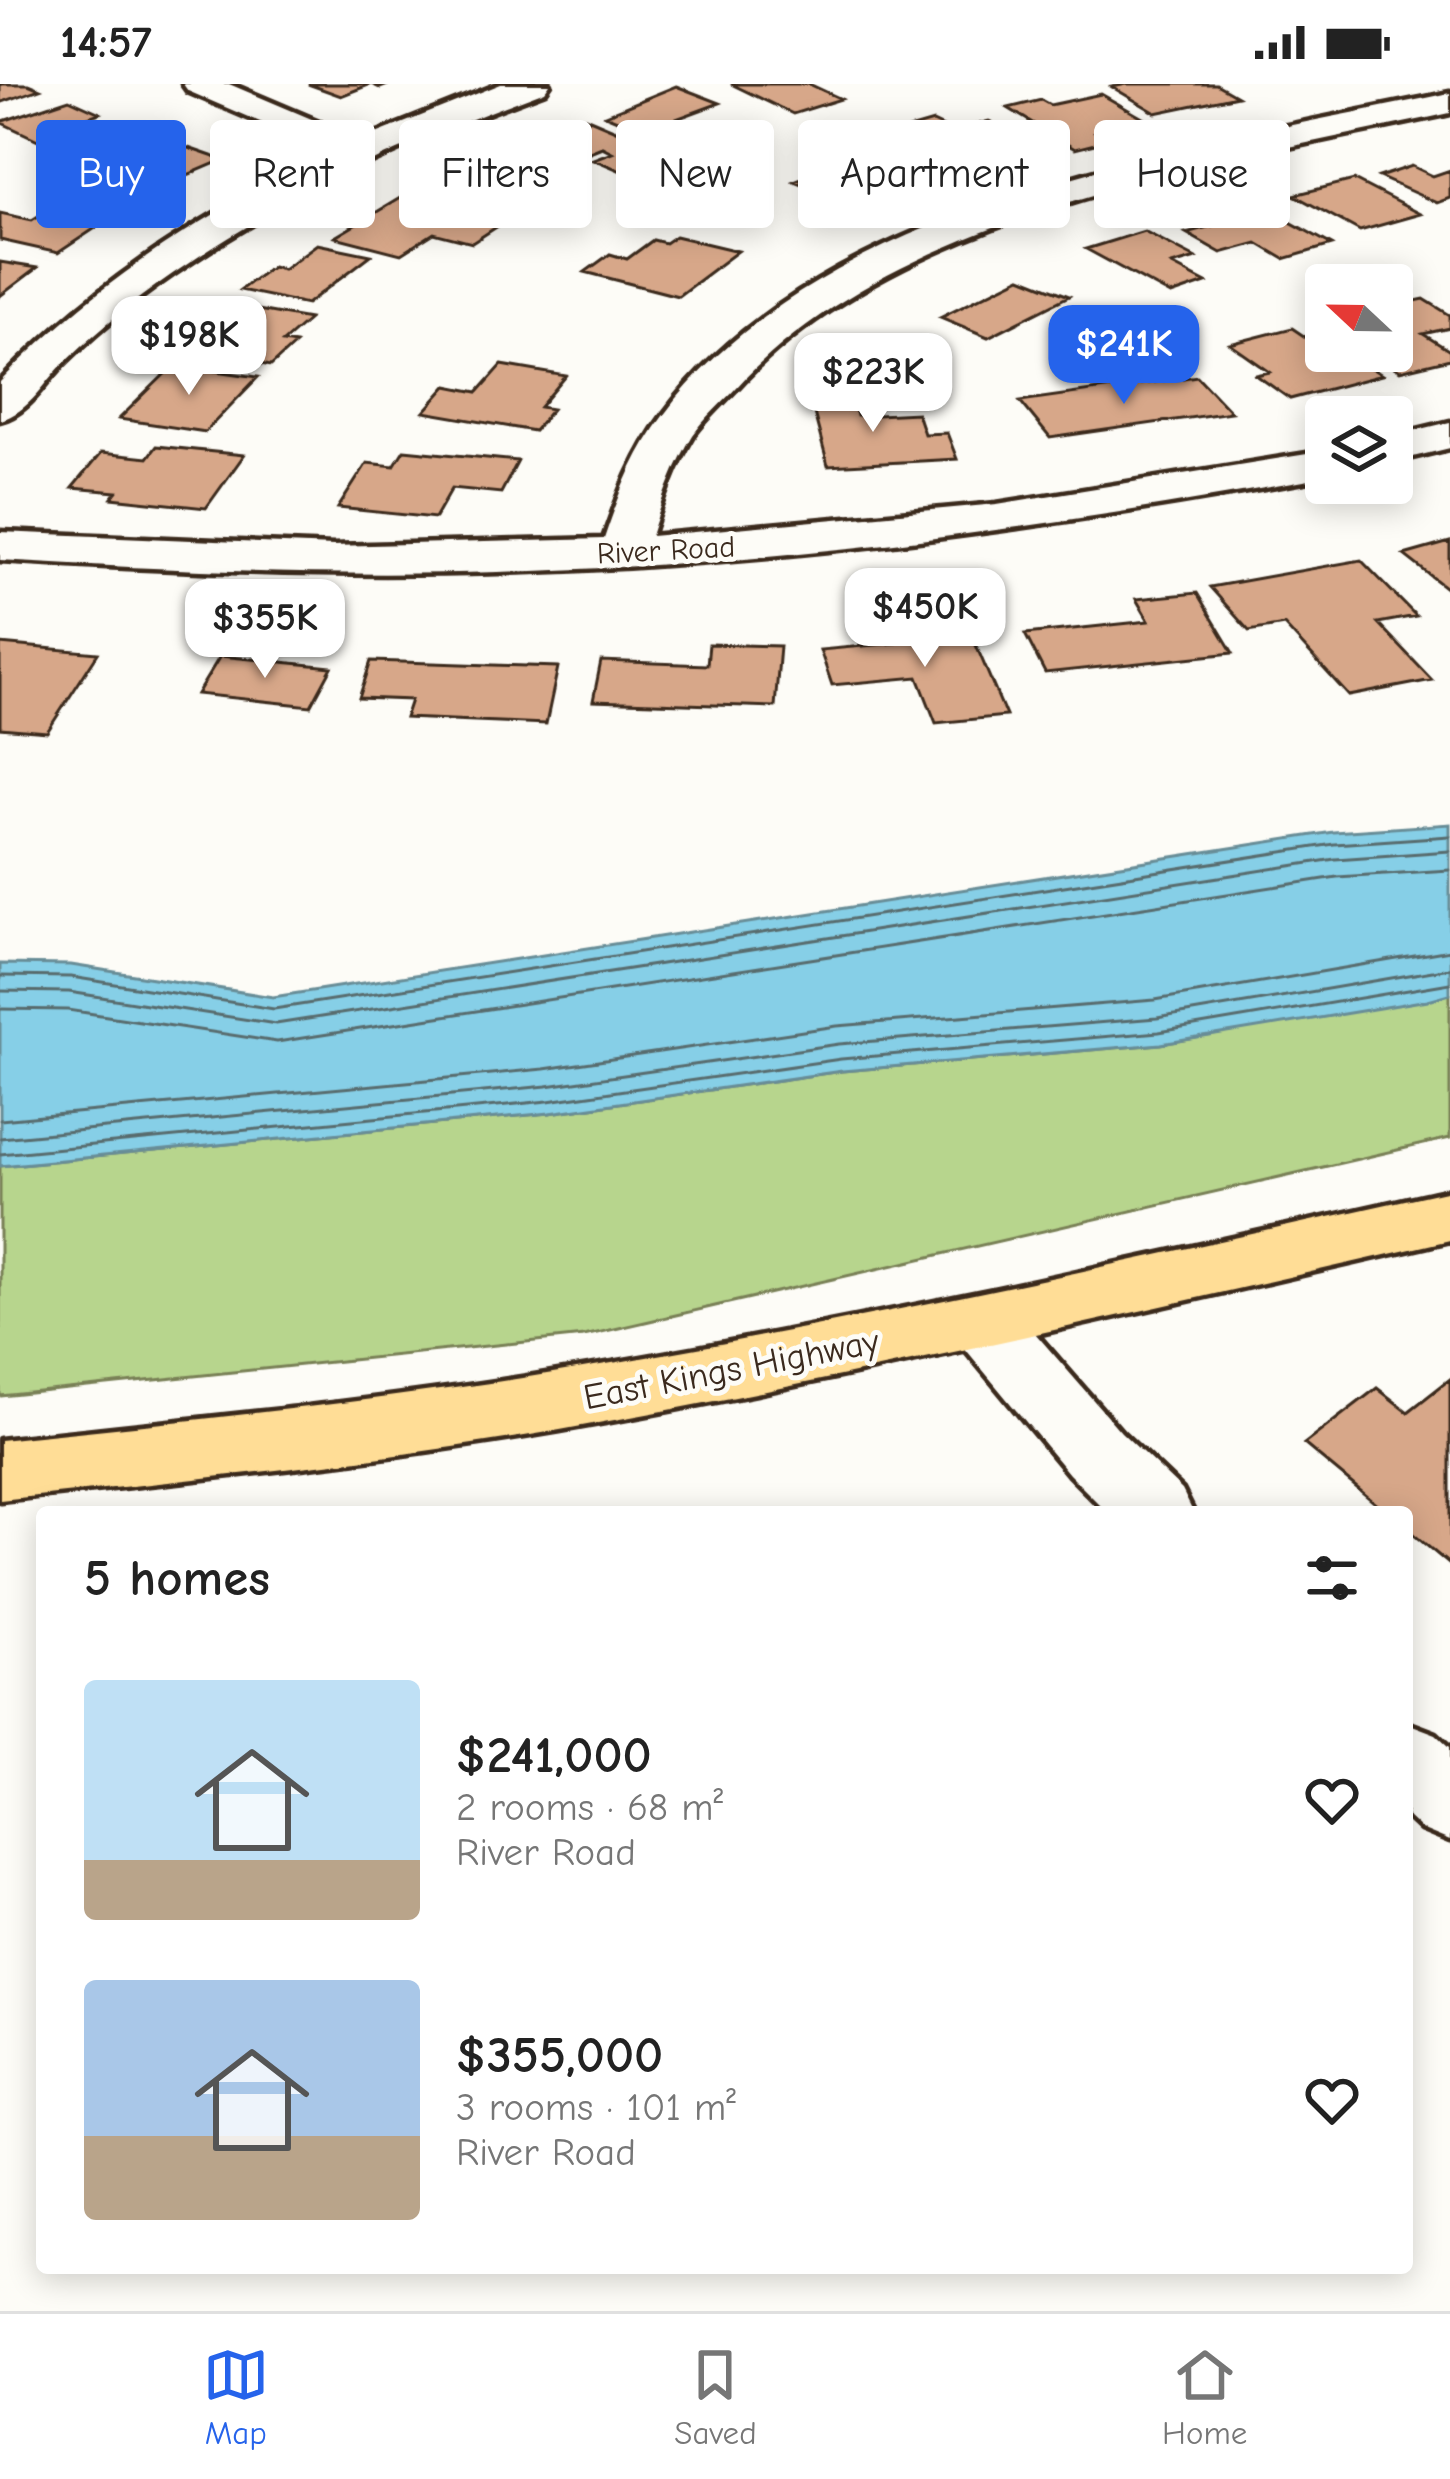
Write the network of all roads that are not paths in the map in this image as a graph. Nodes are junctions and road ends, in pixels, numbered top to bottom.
1 (200, 84) edge
2 (532, 84) edge
3 (1450, 104) edge
4 (285, 120) edge
5 (375, 148) edge
6 (220, 228) edge
7 (0, 407) edge
8 (1450, 435) edge
9 (1413, 444) edge
10 (1305, 468) edge
11 (0, 546) edge
12 (623, 553) junction
13 (1450, 1215) edge
14 (983, 1321) junction
15 (1, 1469) edge
16 (1149, 1506) edge
17 (1413, 1766) edge
18 (1450, 1802) edge

1 - 4 street
2 - 5 street
3 - 12 street
6 - 7 street
8 - 9 street
10 - 12 street, River Road
11 - 12 street, River Road
13 - 14 main road, East Kings Highway
14 - 15 main road, East Kings Highway
14 - 16 street
17 - 18 street

